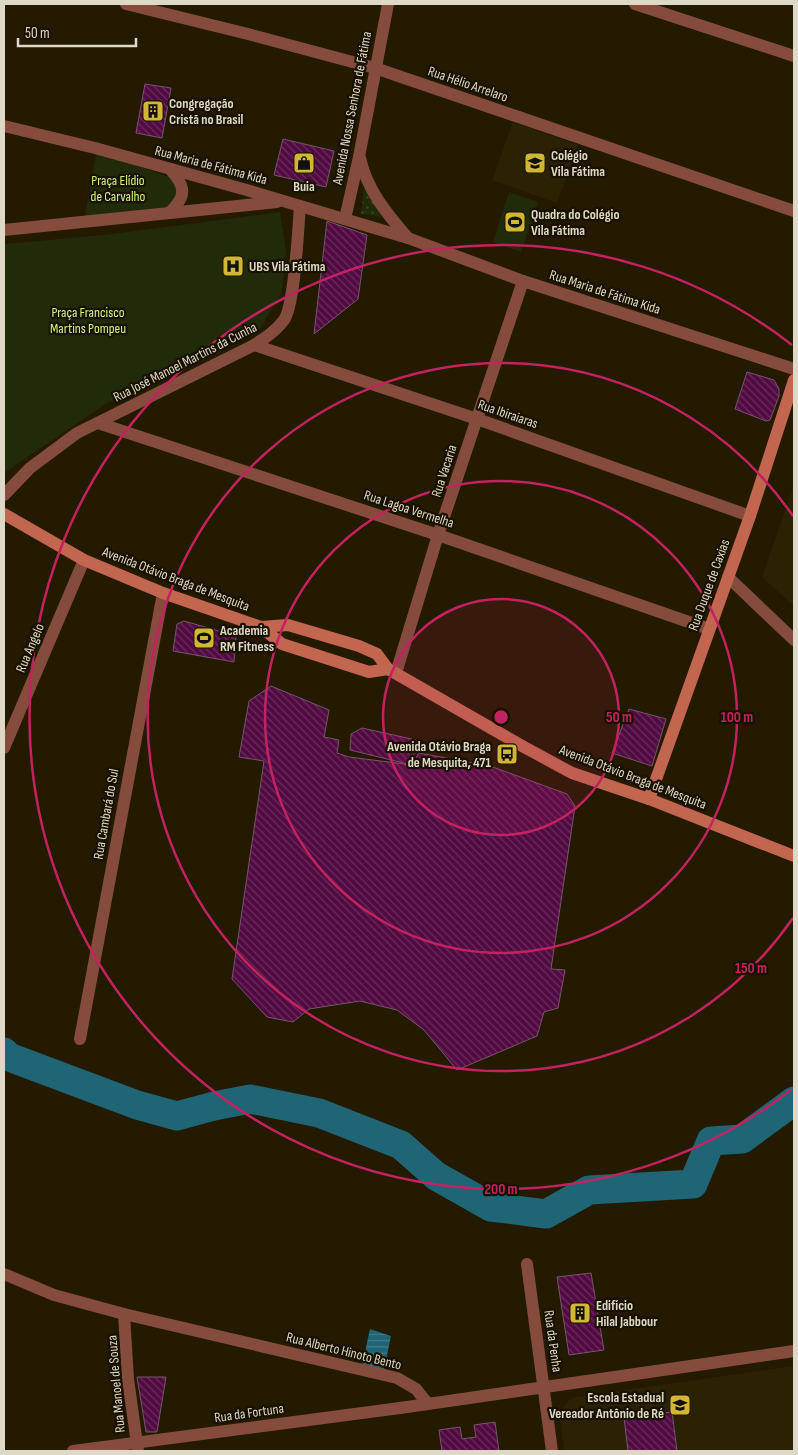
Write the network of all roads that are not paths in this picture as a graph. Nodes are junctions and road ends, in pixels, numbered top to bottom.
1 (126, 4) edge
2 (388, 4) edge
3 (635, 4) edge
4 (794, 56) edge
5 (375, 68) junction
6 (4, 126) edge
7 (359, 157) junction
8 (170, 169) junction
9 (286, 201) junction
10 (300, 206) junction
11 (794, 211) edge
12 (169, 213) junction
13 (345, 219) junction
14 (4, 230) edge
15 (408, 238) junction
16 (523, 281) junction
17 (254, 345) junction
18 (794, 368) edge
19 (794, 380) edge
20 (477, 419) junction
21 (98, 423) junction
22 (4, 495) edge
23 (4, 514) edge
24 (750, 516) junction
25 (438, 535) junction
26 (84, 560) junction
27 (728, 577) junction
28 (163, 594) junction
29 (261, 627) junction
30 (709, 629) junction
31 (794, 640) edge
32 (392, 671) junction
33 (4, 748) edge
34 (648, 800) junction
35 (794, 856) edge
36 (80, 1039) dead end
37 (527, 1264) dead end
38 (4, 1274) edge
39 (124, 1314) junction
40 (794, 1352) edge
41 (544, 1387) junction
42 (428, 1404) junction
43 (137, 1447) edge
44 (73, 1451) edge
45 (552, 1451) edge

1 - 5 street, Rua Hélio Arrelaro
2 - 5 street, Avenida Nossa Senhora de Fátima
3 - 4 street
5 - 7 street, Avenida Nossa Senhora de Fátima
5 - 11 street, Rua Hélio Arrelaro
6 - 8 street, Rua Maria de Fátima Kida
7 - 13 street, Avenida Nossa Senhora de Fátima
7 - 15 street, Rua Maria de Fátima Kida
8 - 9 street, Rua Maria de Fátima Kida
8 - 12 street
9 - 10 street, Rua Maria de Fátima Kida
9 - 12 street
10 - 13 street, Rua Maria de Fátima Kida
10 - 17 street, Rua José Manoel Martins da Cunha
12 - 14 street
13 - 15 street, Rua Maria de Fátima Kida
15 - 16 street, Rua Maria de Fátima Kida
16 - 18 street, Rua Maria de Fátima Kida
16 - 20 street, Rua Vacaria
17 - 20 street, Rua Ibiraiaras
17 - 21 street, Rua José Manoel Martins da Cunha
19 - 24 main road, Rua Duque de Caxias
20 - 24 street, Rua Ibiraiaras
20 - 25 street, Rua Vacaria
21 - 22 street, Rua José Manoel Martins da Cunha
21 - 25 street, Rua Lagoa Vermelha
23 - 26 main road, Avenida Otávio Braga de Mesquita
24 - 27 main road, Rua Duque de Caxias
25 - 30 street, Rua Lagoa Vermelha
25 - 32 street, Rua Vacaria
26 - 28 main road, Avenida Otávio Braga de Mesquita
26 - 33 street, Rua Angelo
27 - 30 main road, Rua Duque de Caxias
27 - 31 street
28 - 29 main road, Avenida Otávio Braga de Mesquita
28 - 36 street, Rua Cambará do Sul
29 - 32 main road, Avenida Otávio Braga de Mesquita
29 - 32 main road, Avenida Otávio Braga de Mesquita
30 - 34 main road, Rua Duque de Caxias
32 - 34 main road, Avenida Otávio Braga de Mesquita
34 - 35 main road, Avenida Otávio Braga de Mesquita
37 - 41 street, Rua da Penha
38 - 39 street, Rua Alberto Hinoto Bento
39 - 42 street, Rua Alberto Hinoto Bento
39 - 43 street, Rua Manoel de Souza
40 - 41 street
41 - 42 street
41 - 45 street, Rua da Penha
42 - 43 street, Rua da Fortuna
43 - 44 street, Rua da Fortuna

